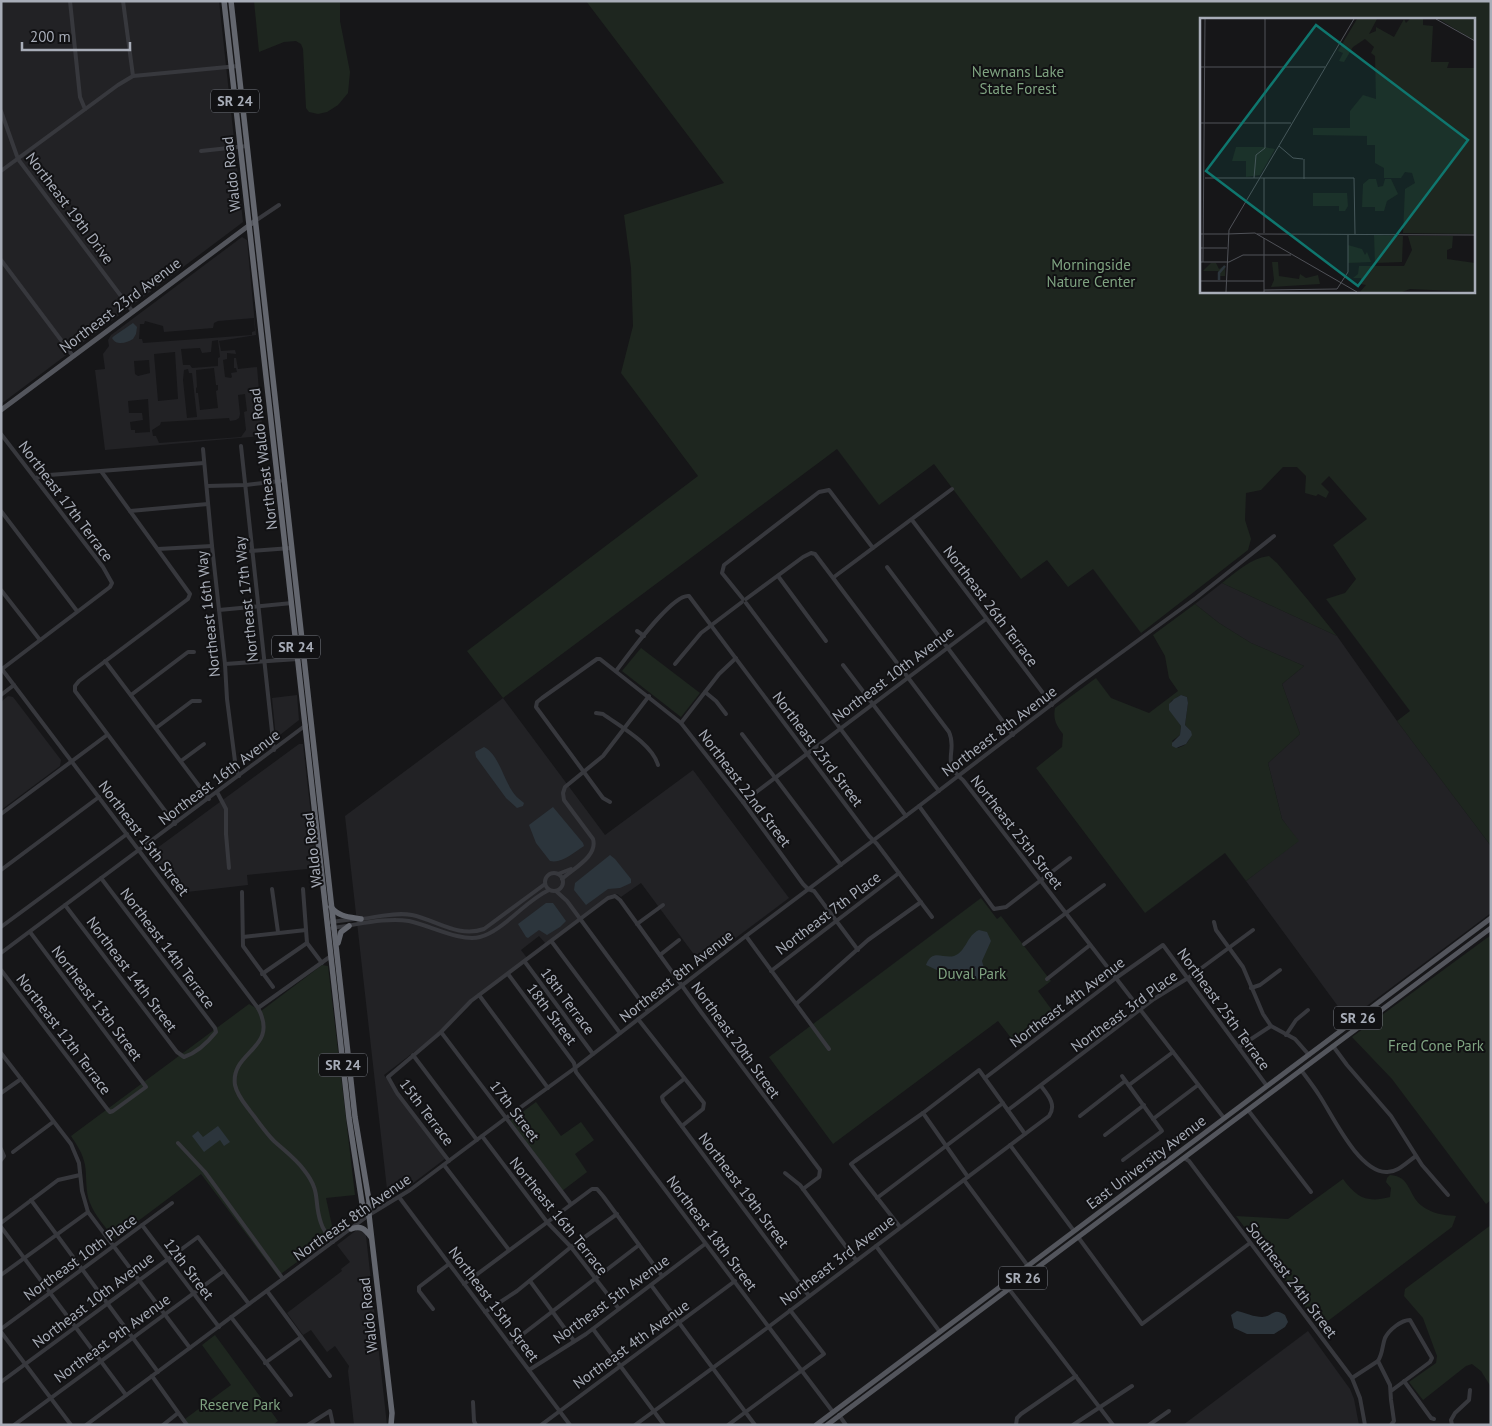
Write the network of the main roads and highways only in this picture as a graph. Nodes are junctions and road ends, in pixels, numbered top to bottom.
1 (224, 1) edge
2 (230, 1) edge
3 (235, 66) junction
4 (244, 146) junction
5 (255, 221) junction
6 (249, 225) junction
7 (259, 290) junction
8 (1, 410) edge
9 (281, 481) joint
10 (301, 658) junction
11 (309, 723) junction
12 (331, 907) junction
13 (1491, 918) edge
14 (361, 919) road end
15 (331, 925) junction
16 (349, 926) road end
17 (1491, 928) edge
18 (336, 948) junction
19 (1445, 952) junction
20 (1450, 958) junction
21 (1399, 987) junction
22 (1403, 994) junction
23 (1329, 1040) junction
24 (1334, 1046) junction
25 (1309, 1055) junction
26 (1314, 1061) junction
27 (1296, 1064) junction
28 (1301, 1070) junction
29 (1267, 1086) junction
30 (1273, 1091) junction
31 (1244, 1104) junction
32 (1248, 1110) junction
33 (1224, 1118) junction
34 (1229, 1124) junction
35 (1177, 1154) junction
36 (1184, 1158) junction
37 (1135, 1185) junction
38 (1140, 1191) junction
39 (368, 1215) junction
40 (350, 1229) road end
41 (1074, 1231) junction
42 (1078, 1237) junction
43 (372, 1239) junction
44 (1028, 1266) junction
45 (1032, 1271) junction
46 (1006, 1282) junction
47 (1009, 1289) junction
48 (940, 1332) junction
49 (944, 1337) junction
50 (891, 1368) junction
51 (896, 1373) junction
52 (833, 1412) junction
53 (392, 1413) junction
54 (839, 1415) junction
55 (391, 1425) edge
56 (396, 1425) edge
57 (816, 1425) edge
58 (827, 1425) edge

1 - 3 highway, Waldo Road / SR 24
2 - 3 highway, Waldo Road / SR 24
3 - 4 highway, Waldo Road / SR 24
4 - 5 highway, Waldo Road / SR 24
4 - 6 highway, Waldo Road / SR 24
5 - 6 main road, Northeast 23rd Avenue
5 - 7 highway, Northeast Waldo Road / SR 24
6 - 7 highway, Northeast Waldo Road / SR 24
6 - 8 main road, Northeast 23rd Avenue
7 - 9 highway, Northeast Waldo Road / SR 24
9 - 10 highway, Waldo Road / SR 24
10 - 11 highway, Waldo Road / SR 24
10 - 11 highway, Waldo Road / SR 24
11 - 12 highway, Waldo Road / SR 24
11 - 15 highway, Waldo Road / SR 24
12 - 14 highway
12 - 15 highway, Waldo Road / SR 24
13 - 19 main road, East University Avenue / SR 26
15 - 18 highway, Waldo Road / SR 24
15 - 39 highway, Waldo Road / SR 24
16 - 18 highway
17 - 20 main road, East University Avenue / SR 26
18 - 39 highway, Waldo Road / SR 24
19 - 20 main road
19 - 21 main road, East University Avenue / SR 26
20 - 22 main road, East University Avenue / SR 26
21 - 22 main road
21 - 23 main road, East University Avenue / SR 26
22 - 24 main road, East University Avenue / SR 26
23 - 24 main road
23 - 25 main road, East University Avenue / SR 26
24 - 26 main road, East University Avenue / SR 26
25 - 26 main road
25 - 27 main road, East University Avenue / SR 26
26 - 28 main road, East University Avenue / SR 26
27 - 28 main road
27 - 29 main road, East University Avenue / SR 26
28 - 30 main road, East University Avenue / SR 26
29 - 30 main road
29 - 31 main road, East University Avenue / SR 26
30 - 32 main road, East University Avenue / SR 26
31 - 32 main road
31 - 33 main road, East University Avenue / SR 26
32 - 34 main road, East University Avenue / SR 26
33 - 34 main road
33 - 35 main road, East University Avenue / SR 26
34 - 36 main road, East University Avenue / SR 26
35 - 36 main road
35 - 37 main road, East University Avenue / SR 26
36 - 38 main road, East University Avenue / SR 26
37 - 38 main road
37 - 41 main road, East University Avenue / SR 26
38 - 42 main road, East University Avenue / SR 26
39 - 43 highway, Waldo Road / SR 24
40 - 43 highway
41 - 42 main road
41 - 44 main road, East University Avenue / SR 26
42 - 45 main road, East University Avenue / SR 26
43 - 53 highway, Waldo Road / SR 24
44 - 45 main road
44 - 46 main road, East University Avenue / SR 26
45 - 47 main road, East University Avenue / SR 26
46 - 47 main road
46 - 48 main road, East University Avenue / SR 26
47 - 49 main road, East University Avenue / SR 26
48 - 49 main road
48 - 50 main road, East University Avenue / SR 26
49 - 51 main road, East University Avenue / SR 26
50 - 51 main road
50 - 52 main road, East University Avenue / SR 26
51 - 54 main road, East University Avenue / SR 26
52 - 54 main road
52 - 57 main road, East University Avenue / SR 26
53 - 55 highway, Waldo Road / SR 24
53 - 56 highway, Waldo Road / SR 24
54 - 58 main road, East University Avenue / SR 26

